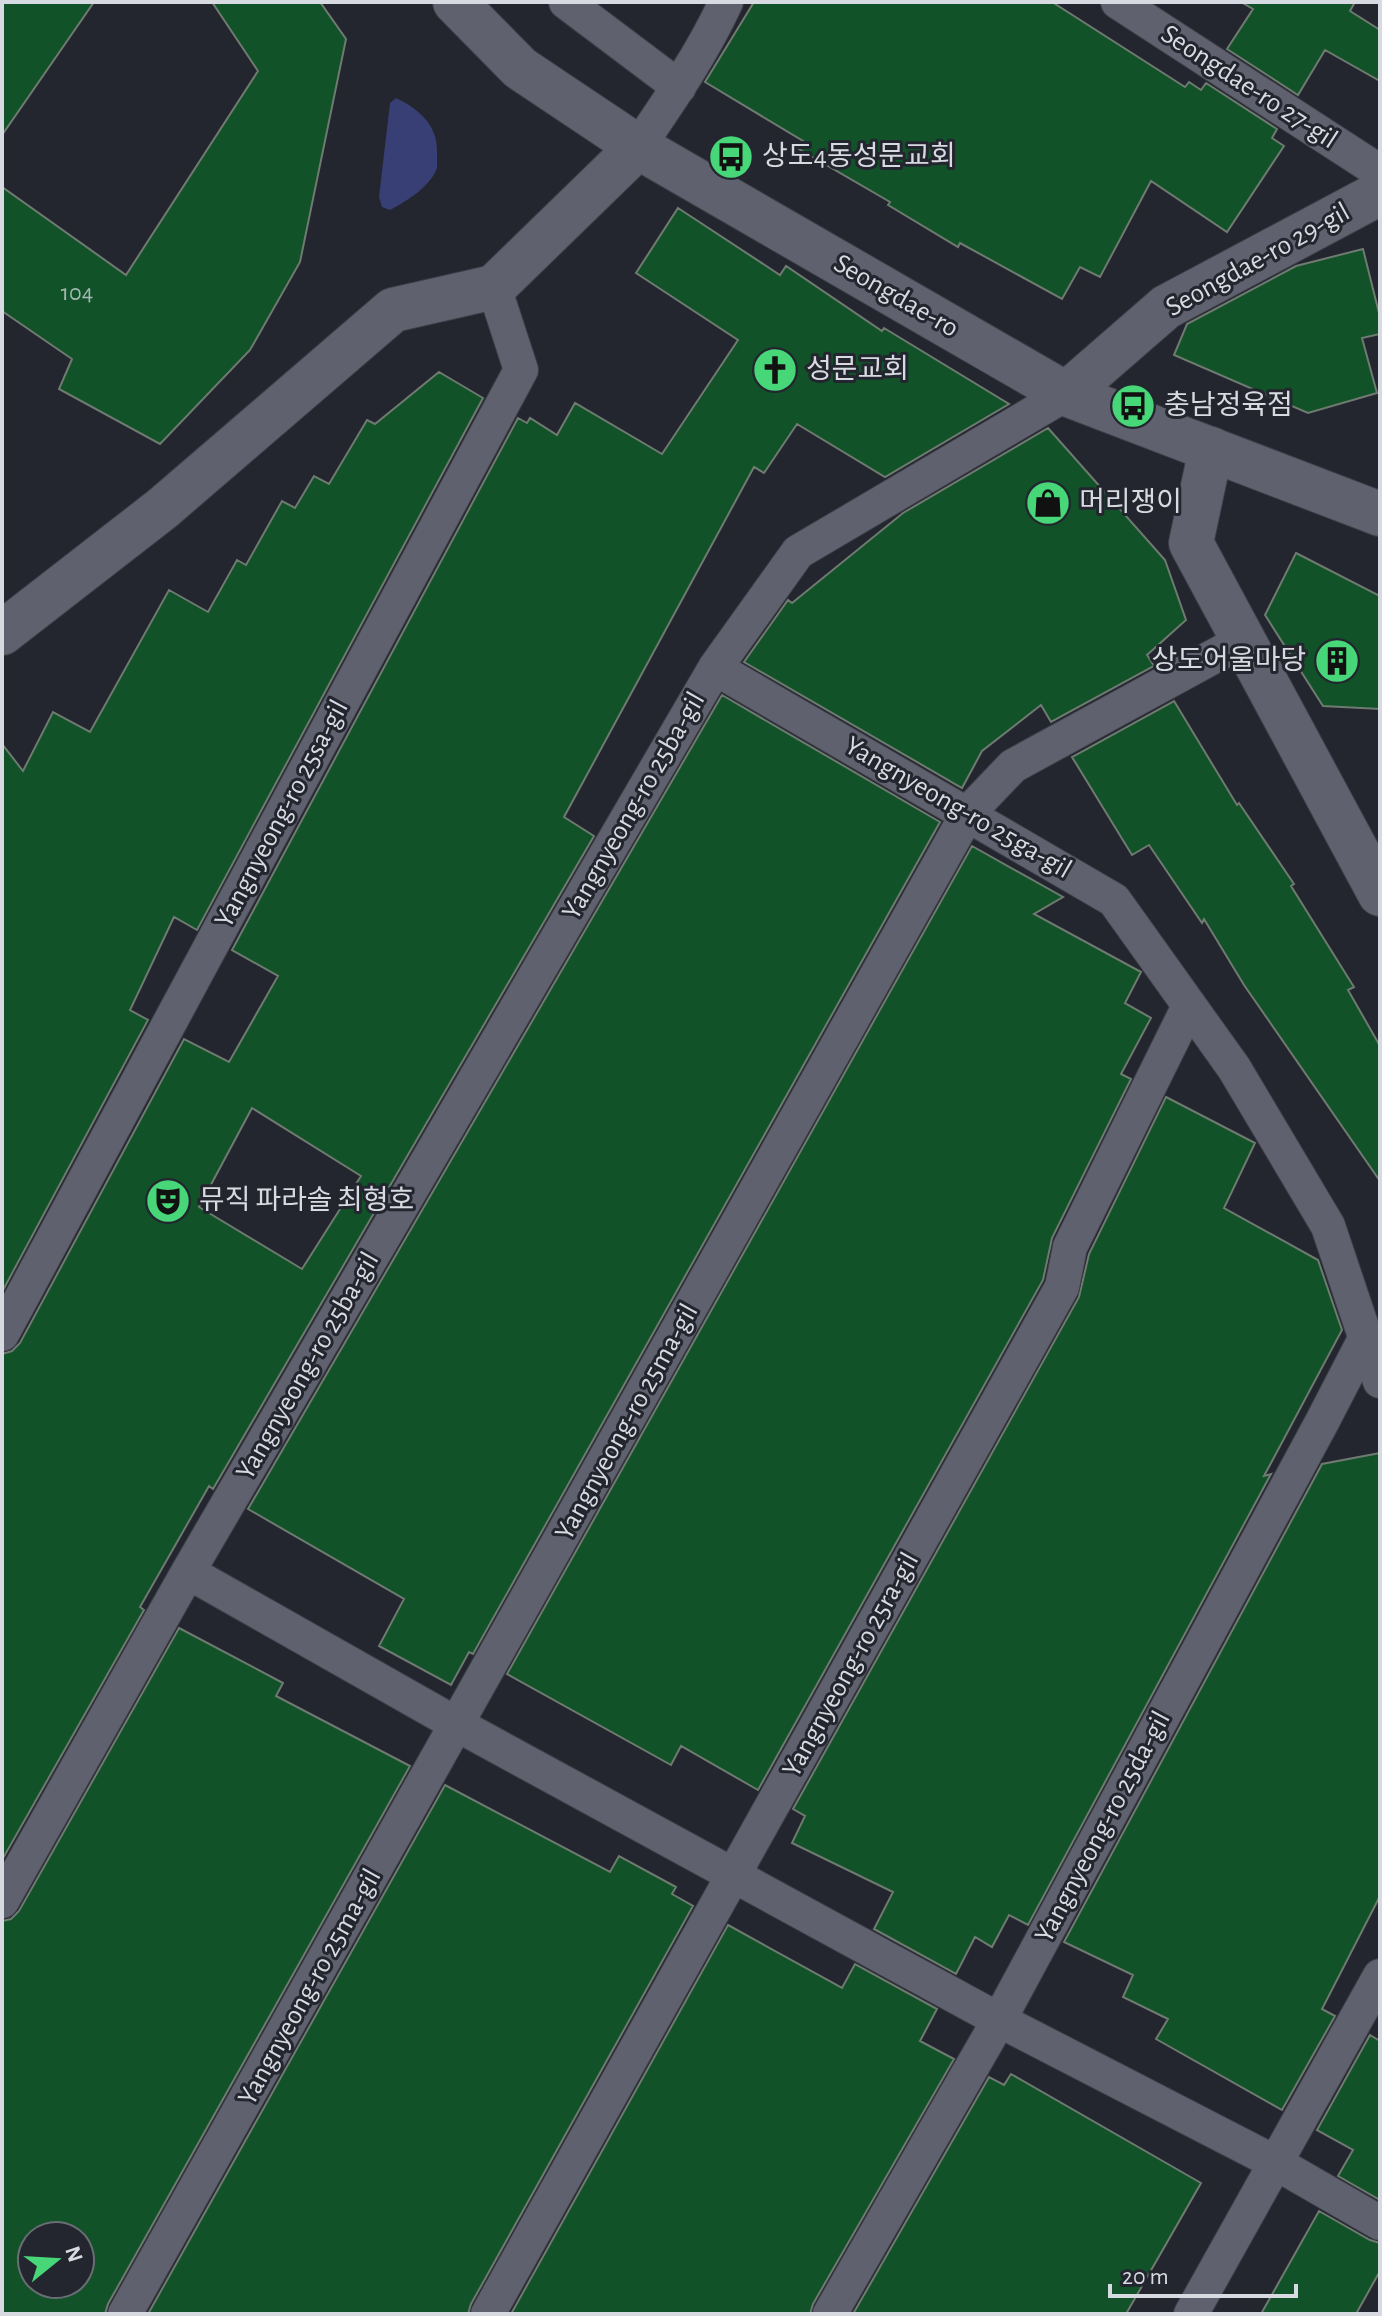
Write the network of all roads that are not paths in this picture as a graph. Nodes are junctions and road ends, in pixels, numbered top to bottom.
1 (455, 2) edge
2 (566, 2) edge
3 (726, 2) edge
4 (1118, 2) edge
5 (679, 87) junction
6 (638, 147) junction
7 (1380, 172) edge
8 (1380, 193) edge
9 (494, 287) junction
10 (1066, 394) junction
11 (1211, 449) junction
12 (1380, 514) edge
13 (2, 633) edge
14 (1242, 641) junction
15 (715, 668) junction
16 (968, 813) junction
17 (1380, 894) edge
18 (1189, 1006) junction
19 (2, 1334) edge
20 (1367, 1335) junction
21 (1380, 1381) edge
22 (188, 1572) junction
23 (458, 1725) junction
24 (735, 1874) junction
25 (2, 1901) edge
26 (1380, 1976) edge
27 (999, 2020) junction
28 (1276, 2163) junction
29 (1380, 2223) edge
30 (125, 2314) edge
31 (488, 2314) edge
32 (830, 2314) edge
33 (1191, 2314) edge

1 - 6 street, Seongdae-ro
2 - 5 lane
3 - 5 lane
4 - 7 lane, Seongdae-ro 27-gil
5 - 6 lane
6 - 9 street
6 - 10 street, Seongdae-ro
8 - 10 street, Seongdae-ro 29-gil
9 - 13 street
9 - 19 lane, Yangnyeong-ro 25sa-gil
10 - 11 street, Seongdae-ro
10 - 15 lane
11 - 12 street, Seongdae-ro
11 - 14 street
14 - 16 lane, Yangnyeong-ro 25ma-gil
14 - 17 street
15 - 16 lane, Yangnyeong-ro 25ga-gil
15 - 22 lane, Yangnyeong-ro 25ba-gil
16 - 18 lane, Yangnyeong-ro 25ga-gil
16 - 23 lane, Yangnyeong-ro 25ma-gil
18 - 20 lane, Yangnyeong-ro 25ga-gil
18 - 24 lane, Yangnyeong-ro 25ra-gil
20 - 21 lane, Yangnyeong-ro 25ga-gil
20 - 27 lane, Yangnyeong-ro 25da-gil
22 - 23 lane
22 - 25 lane, Yangnyeong-ro 25ba-gil
23 - 24 lane
23 - 30 lane, Yangnyeong-ro 25ma-gil
24 - 27 lane
24 - 31 lane, Yangnyeong-ro 25ra-gil
26 - 28 lane
27 - 28 lane
27 - 32 lane, Yangnyeong-ro 25da-gil
28 - 29 lane
28 - 33 lane

